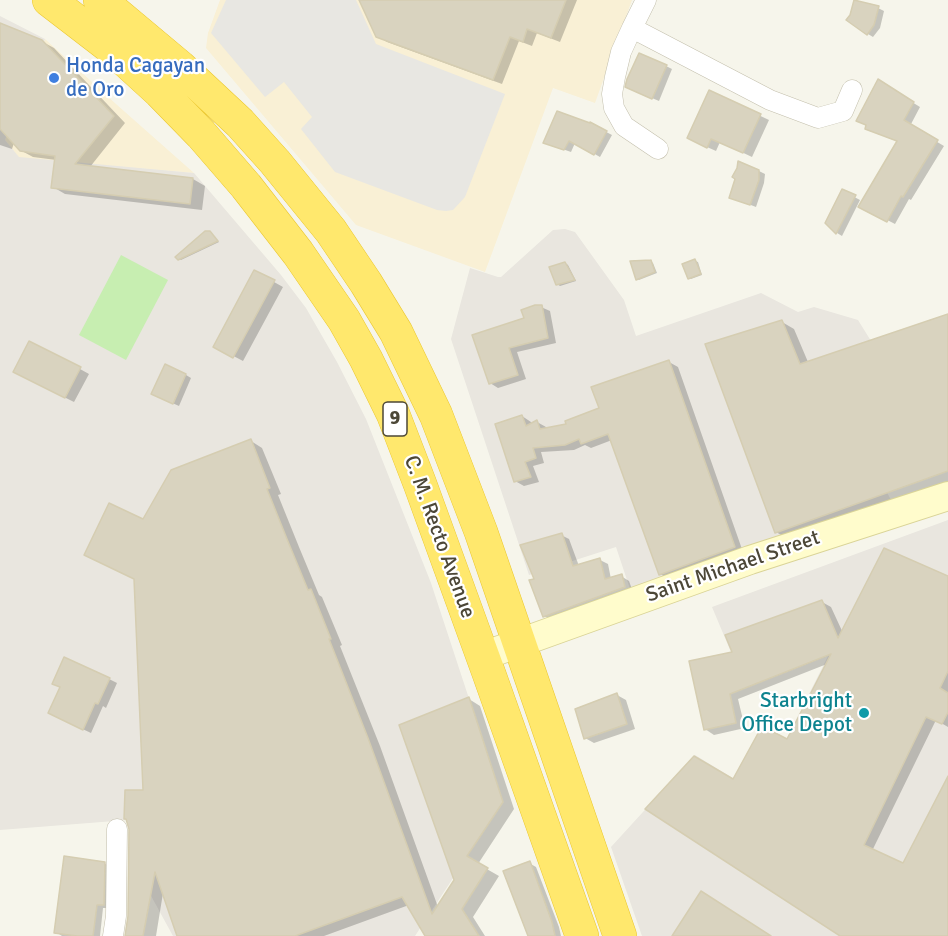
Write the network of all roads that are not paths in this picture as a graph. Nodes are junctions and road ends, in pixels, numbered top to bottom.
1 (49, 0) edge
2 (100, 0) edge
3 (646, 0) edge
4 (632, 28) junction
5 (852, 90) dead end
6 (658, 149) dead end
7 (948, 496) edge
8 (519, 643) junction
9 (483, 656) junction
10 (117, 829) dead end
11 (113, 936) edge
12 (582, 936) edge
13 (620, 936) edge

1 - 9 highway, C. M. Recto Avenue / 9
2 - 8 highway, C. M. Recto Avenue / 9
3 - 4 street
4 - 5 street
4 - 6 street
7 - 8 street, Saint Michael Street
8 - 9 street, Saint Michael Street
8 - 13 highway, C. M. Recto Avenue / 9
9 - 12 highway, C. M. Recto Avenue / 9
10 - 11 street

